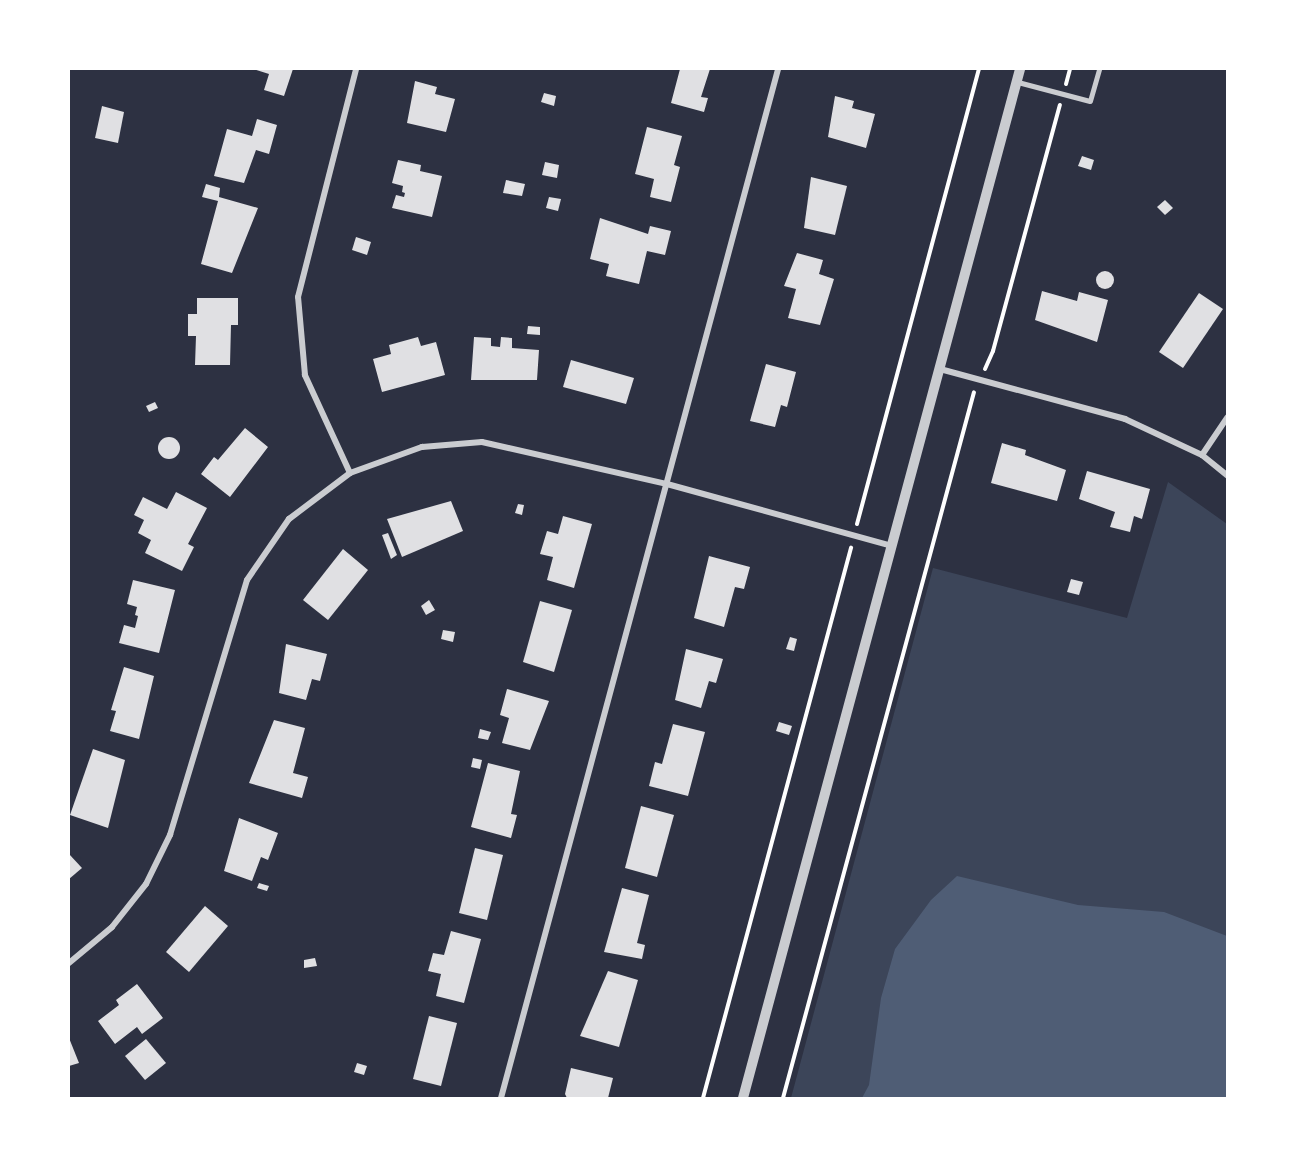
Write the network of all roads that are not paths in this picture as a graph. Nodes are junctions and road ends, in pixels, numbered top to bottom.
1 (356, 69) edge
2 (778, 69) edge
3 (1020, 69) edge
4 (1099, 69) edge
5 (1017, 82) junction
6 (940, 369) junction
7 (1227, 418) edge
8 (1202, 455) junction
9 (350, 472) junction
10 (1227, 475) edge
11 (667, 484) junction
12 (892, 546) junction
13 (69, 963) edge
14 (501, 1098) edge
15 (743, 1098) edge

1 - 9 street
2 - 11 street
3 - 5 street
4 - 5 lane
5 - 6 street
6 - 8 street
6 - 12 street
7 - 8 street
8 - 10 street
9 - 11 street
9 - 13 street
11 - 12 street
11 - 14 street
12 - 15 street

